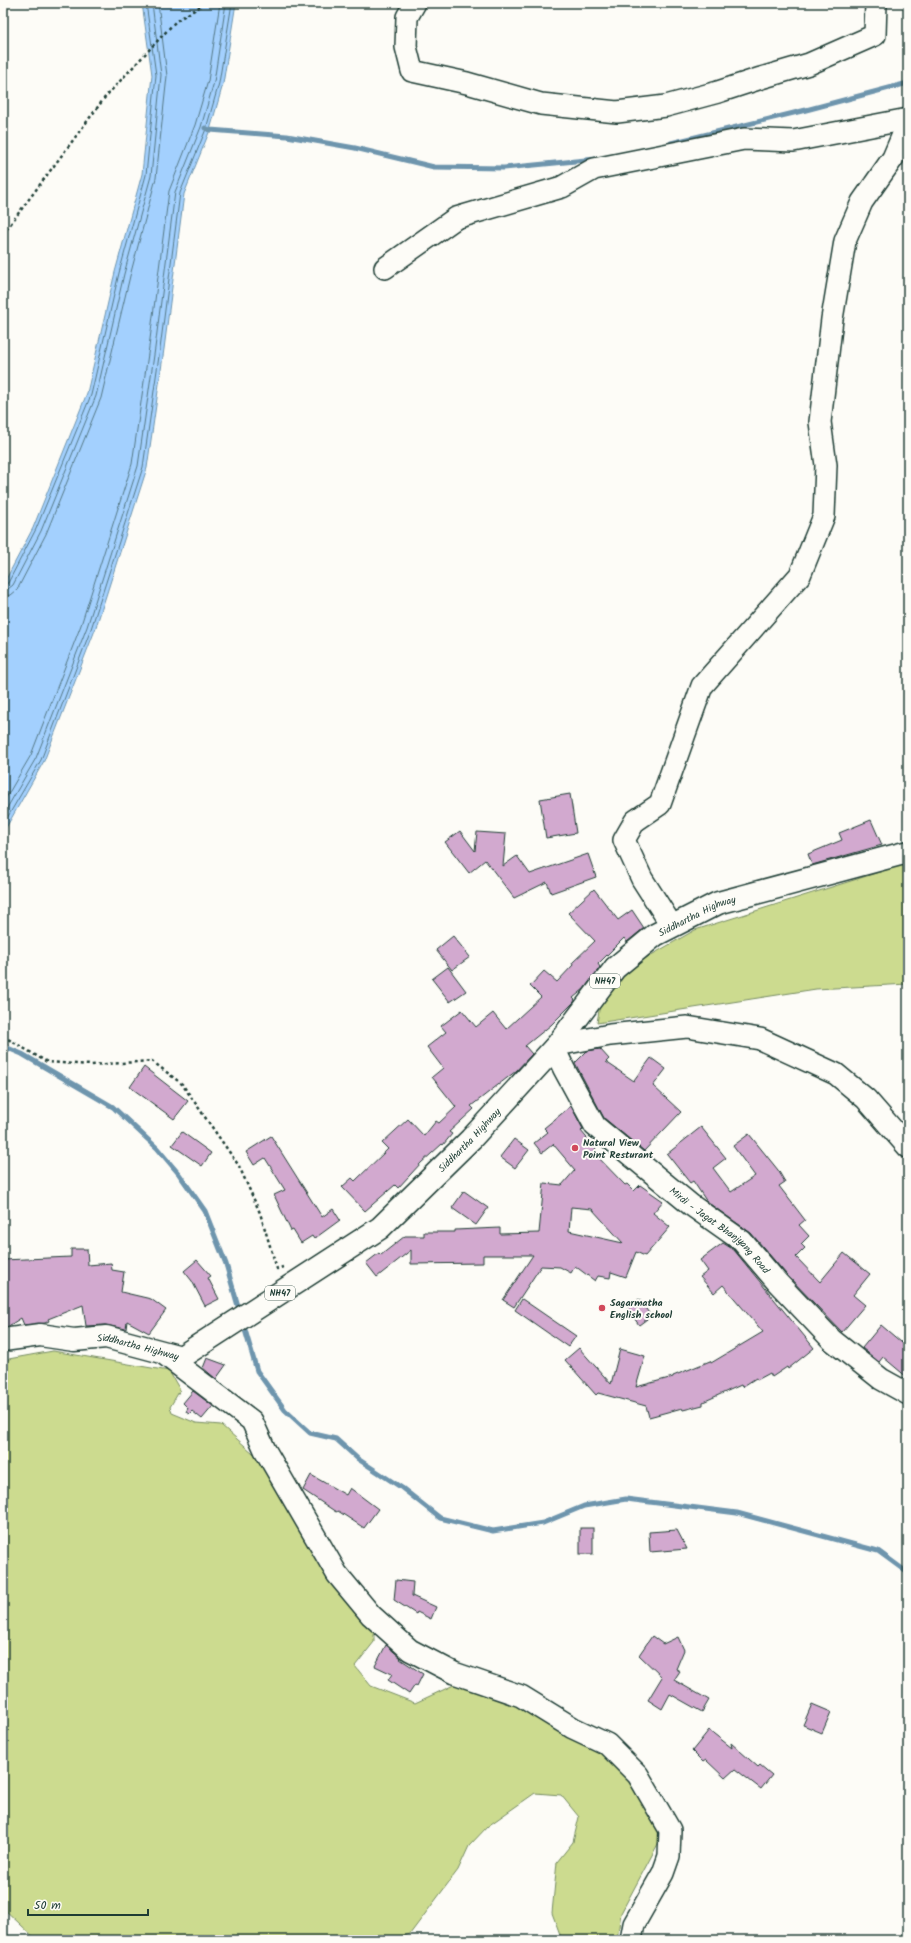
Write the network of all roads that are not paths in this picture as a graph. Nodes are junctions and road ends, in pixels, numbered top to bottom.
1 (415, 3) edge
2 (876, 3) edge
3 (908, 119) edge
4 (908, 123) edge
5 (386, 268) dead end
6 (908, 852) edge
7 (672, 926) junction
8 (556, 1047) junction
9 (908, 1147) edge
10 (3, 1340) edge
11 (172, 1356) junction
12 (908, 1394) edge
13 (631, 1940) edge

1 - 2 street
3 - 5 street
4 - 7 street
6 - 7 highway, Siddhartha Highway / NH47
7 - 8 highway, Siddhartha Highway / NH47
8 - 9 street
8 - 11 highway, Siddhartha Highway / NH47
8 - 12 street, Mirdi - Jagat Bhanjyang Road
10 - 11 highway, Siddhartha Highway
11 - 13 street

